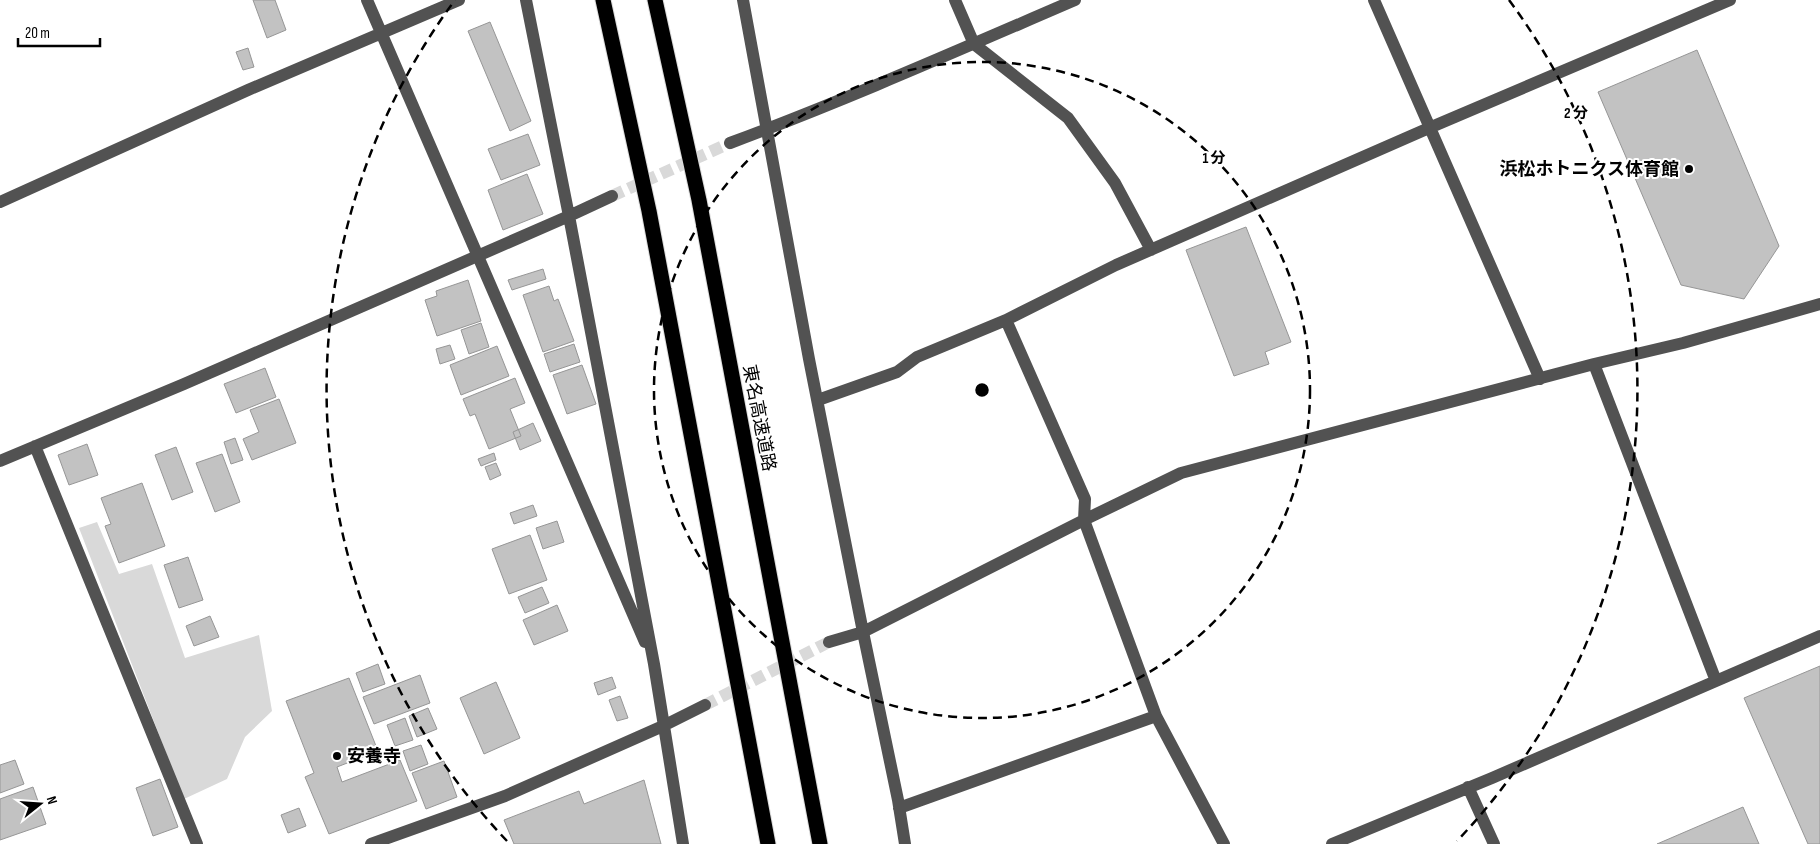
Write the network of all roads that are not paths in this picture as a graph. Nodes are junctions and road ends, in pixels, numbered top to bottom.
1 (367, 0) edge
2 (460, 0) edge
3 (526, 0) edge
4 (604, 0) edge
5 (655, 0) edge
6 (743, 0) edge
7 (955, 0) edge
8 (1075, 0) edge
9 (1374, 0) edge
10 (1730, 0) edge
11 (381, 34) junction
12 (974, 44) junction
13 (1430, 128) junction
14 (767, 129) junction
15 (730, 143) tunnel mouth
16 (612, 196) tunnel mouth
17 (0, 202) edge
18 (569, 216) junction
19 (1151, 250) junction
20 (478, 256) junction
21 (1820, 304) edge
22 (1006, 320) junction
23 (1594, 364) junction
24 (1540, 379) junction
25 (818, 400) junction
26 (35, 446) junction
27 (0, 461) edge
28 (1084, 520) junction
29 (863, 632) junction
30 (1820, 636) edge
31 (829, 642) tunnel mouth
32 (654, 664) junction
33 (1716, 681) junction
34 (705, 705) tunnel mouth
35 (1156, 716) junction
36 (663, 726) junction
37 (1468, 787) junction
38 (899, 808) junction
39 (197, 844) edge
40 (371, 844) edge
41 (683, 844) edge
42 (768, 844) edge
43 (820, 844) edge
44 (905, 844) edge
45 (1224, 844) edge
46 (1332, 844) edge
47 (1494, 844) edge

1 - 11 street
2 - 11 street
3 - 18 street
4 - 42 highway
5 - 43 highway, 東名高速道路
6 - 14 street
7 - 12 street
8 - 12 street
9 - 13 street
10 - 13 street
11 - 17 street
11 - 20 street
12 - 14 street
12 - 19 street
13 - 19 street
13 - 24 street
14 - 15 street
14 - 25 street
16 - 18 street
18 - 20 street
18 - 32 street
19 - 22 street
20 - 26 street
20 - 32 street
21 - 23 street
22 - 25 street
22 - 28 street
23 - 24 street
23 - 33 street
24 - 28 street
25 - 29 street
26 - 27 street
26 - 39 street
28 - 29 street
28 - 35 street
29 - 31 street
29 - 38 street
30 - 33 street
32 - 36 street
33 - 37 street
34 - 36 street
35 - 38 street
35 - 45 street
36 - 40 street
36 - 41 street
37 - 46 street
37 - 47 street
38 - 44 street

